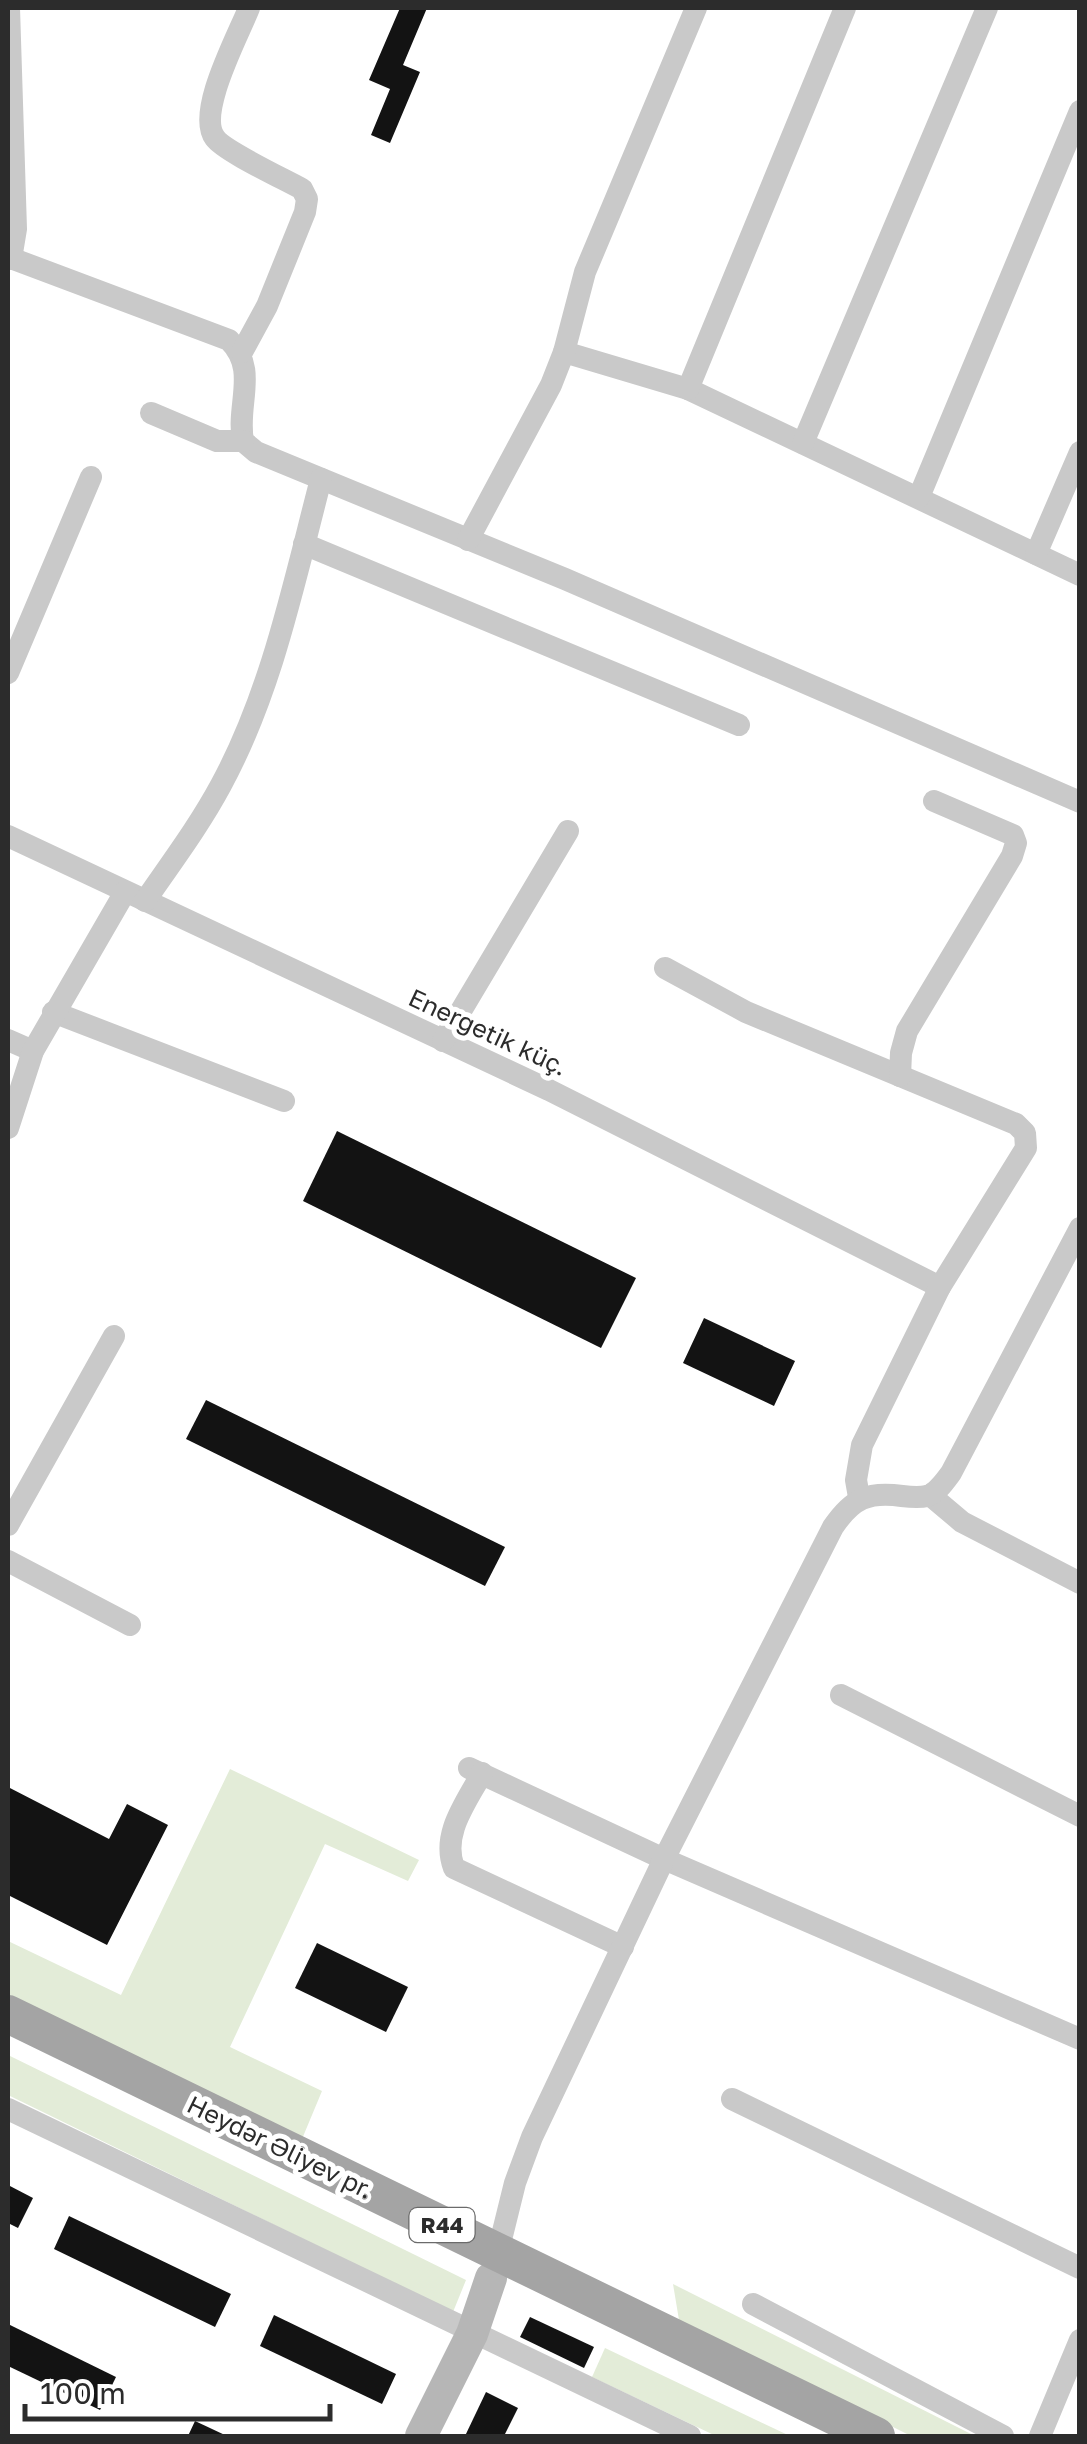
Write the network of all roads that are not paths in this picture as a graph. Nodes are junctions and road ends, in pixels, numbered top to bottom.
1 (9, 8) edge
2 (249, 8) edge
3 (696, 8) edge
4 (845, 8) edge
5 (986, 8) edge
6 (1080, 111) edge
7 (9, 258) edge
8 (242, 352) junction
9 (564, 352) junction
10 (688, 390) junction
11 (151, 413) dead end
12 (242, 441) junction
13 (803, 443) junction
14 (1080, 452) edge
15 (91, 476) dead end
16 (321, 479) junction
17 (919, 497) junction
18 (468, 540) junction
19 (304, 544) junction
20 (1036, 554) junction
21 (1080, 575) edge
22 (8, 673) edge
23 (739, 724) dead end
24 (934, 801) dead end
25 (1080, 802) edge
26 (568, 831) dead end
27 (8, 836) edge
28 (135, 897) junction
29 (665, 968) dead end
30 (54, 1012) junction
31 (8, 1040) edge
32 (444, 1041) junction
33 (33, 1050) junction
34 (900, 1076) junction
35 (284, 1101) dead end
36 (8, 1128) edge
37 (1077, 1240) edge
38 (940, 1287) junction
39 (114, 1336) dead end
40 (930, 1495) junction
41 (859, 1497) junction
42 (8, 1525) edge
43 (8, 1561) edge
44 (1080, 1583) edge
45 (130, 1625) dead end
46 (841, 1695) dead end
47 (1080, 1816) edge
48 (664, 1859) junction
49 (622, 1948) junction
50 (8, 2014) edge
51 (1080, 2038) edge
52 (8, 2042) edge
53 (732, 2099) dead end
54 (8, 2109) edge
55 (494, 2265) junction
56 (1080, 2268) edge
57 (754, 2304) dead end
58 (472, 2334) junction
59 (1080, 2340) edge
60 (1073, 2374) edge
61 (421, 2436) edge
62 (690, 2436) edge
63 (821, 2436) edge
64 (876, 2436) edge
65 (1004, 2436) edge
66 (1040, 2436) edge

1 - 7 street
2 - 8 street
3 - 9 street
4 - 10 street
5 - 13 street
6 - 17 street
7 - 8 street
8 - 12 street
9 - 10 street
9 - 18 street
10 - 13 street
11 - 12 street
12 - 16 street
13 - 17 street
14 - 20 street
15 - 22 street
16 - 18 street
16 - 19 street
17 - 20 street
18 - 25 street
19 - 23 street
19 - 28 street
20 - 21 street
24 - 34 street
26 - 32 street
27 - 28 street, Energetik küç.
28 - 30 street
28 - 32 street, Energetik küç.
29 - 34 street
30 - 33 street
30 - 35 street
31 - 33 street
32 - 38 street, Energetik küç.
33 - 36 street
34 - 38 street
37 - 40 street
38 - 41 street
39 - 42 street
40 - 41 street
40 - 44 street
41 - 48 street
43 - 45 street
46 - 47 street
48 - 49 street
48 - 49 street
48 - 51 street
49 - 55 street
50 - 55 main road, Heydər Əliyev pr. / R44
52 - 55 main road, Heydər Əliyev pr. / R44
53 - 56 street
54 - 58 street
55 - 58 street
55 - 63 main road, Heydər Əliyev pr. / R44
55 - 64 main road, Heydər Əliyev pr. / R44
57 - 65 street
58 - 61 street
58 - 62 street
59 - 60 street
60 - 66 street

